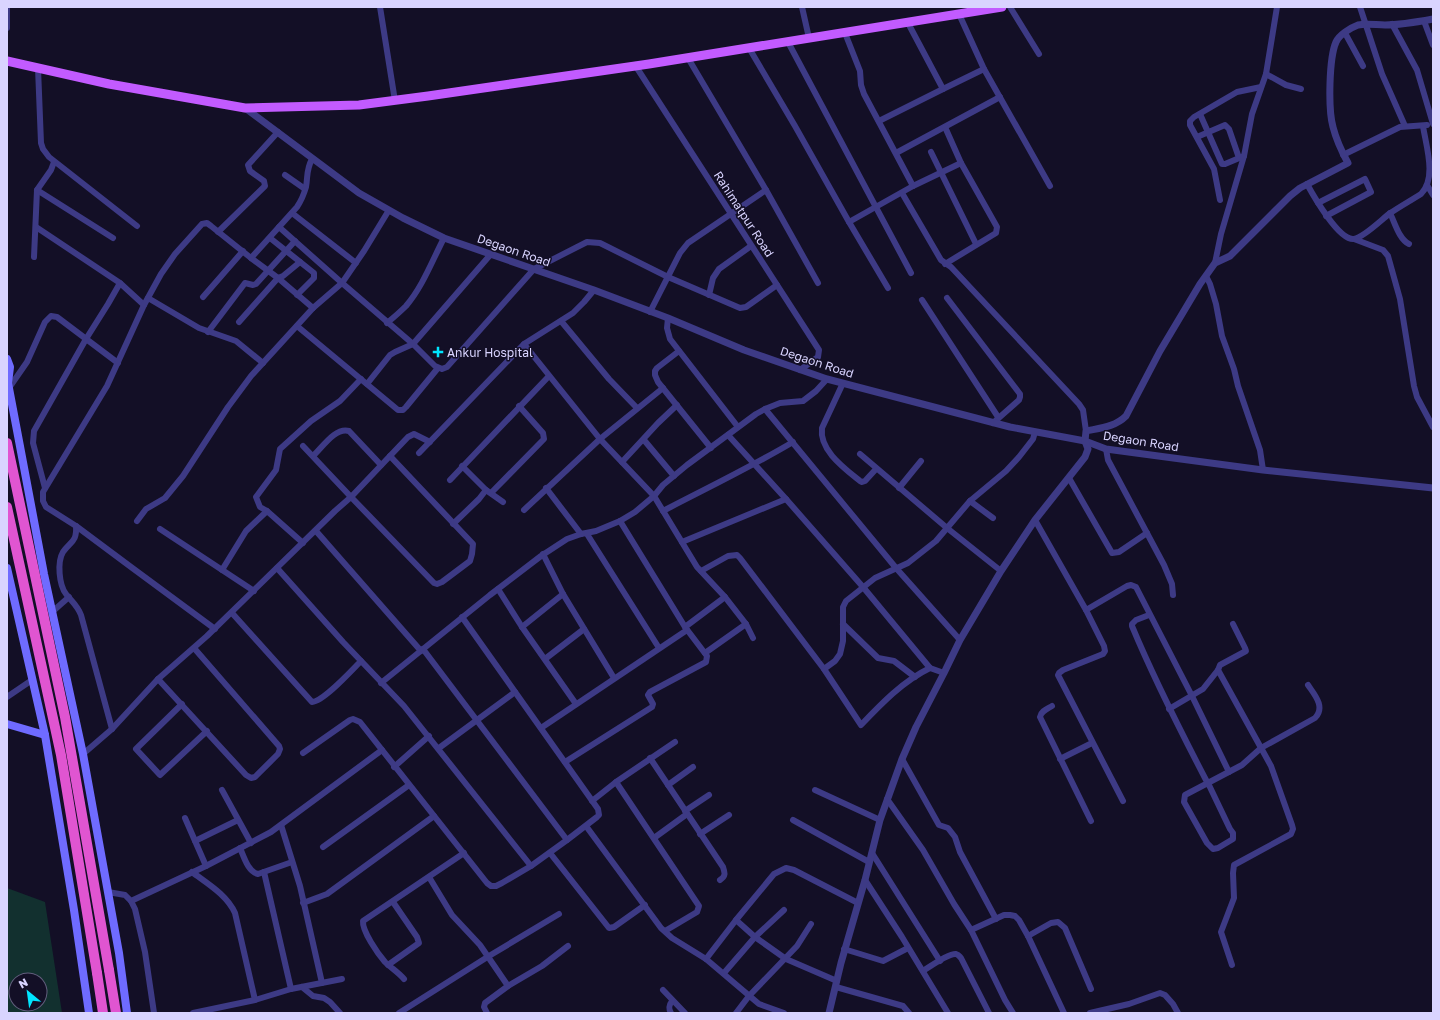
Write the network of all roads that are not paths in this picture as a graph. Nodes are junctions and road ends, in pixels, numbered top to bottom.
1 (380, 7) edge
2 (802, 7) edge
3 (1002, 7) edge
4 (1010, 7) edge
5 (1277, 7) edge
6 (1360, 7) edge
7 (7, 8) edge
8 (959, 14) junction
9 (1433, 19) edge
10 (1424, 20) junction
11 (908, 23) junction
12 (1365, 24) junction
13 (1392, 24) junction
14 (7, 28) edge
15 (846, 33) junction
16 (1345, 33) junction
17 (809, 38) junction
18 (788, 42) junction
19 (1433, 45) edge
20 (749, 48) junction
21 (1039, 54) dead end
22 (688, 58) junction
23 (7, 61) edge
24 (635, 65) junction
25 (1363, 66) dead end
26 (38, 68) junction
27 (984, 69) junction
28 (1266, 74) junction
29 (1261, 87) junction
30 (943, 89) junction
31 (1301, 89) dead end
32 (1000, 97) junction
33 (395, 101) junction
34 (245, 108) junction
35 (1200, 114) junction
36 (879, 121) junction
37 (1433, 124) edge
38 (1405, 126) junction
39 (1423, 126) junction
40 (945, 127) junction
41 (1208, 131) junction
42 (278, 132) junction
43 (1197, 137) junction
44 (896, 152) junction
45 (931, 152) dead end
46 (1344, 155) junction
47 (1242, 157) junction
48 (312, 159) junction
49 (54, 162) junction
50 (961, 163) junction
51 (941, 172) junction
52 (285, 175) dead end
53 (1307, 184) junction
54 (1427, 185) junction
55 (913, 186) junction
56 (1050, 186) dead end
57 (305, 189) junction
58 (38, 190) junction
59 (766, 190) junction
60 (902, 192) junction
61 (1433, 195) edge
62 (1220, 200) dead end
63 (1318, 203) junction
64 (875, 207) junction
65 (389, 210) junction
66 (292, 213) junction
67 (730, 213) junction
68 (1390, 213) junction
69 (1326, 216) junction
70 (849, 222) junction
71 (137, 226) dead end
72 (36, 227) junction
73 (279, 227) junction
74 (218, 232) junction
75 (113, 238) dead end
76 (270, 238) junction
77 (444, 238) junction
78 (1354, 239) junction
79 (295, 240) junction
80 (976, 244) junction
81 (1409, 244) dead end
82 (752, 246) junction
83 (286, 250) junction
84 (243, 251) junction
85 (491, 254) junction
86 (34, 257) dead end
87 (251, 258) junction
88 (300, 262) junction
89 (356, 263) junction
90 (945, 264) junction
91 (1215, 264) junction
92 (534, 268) junction
93 (267, 270) junction
94 (910, 273) dead end
95 (1206, 276) junction
96 (668, 277) junction
97 (278, 278) junction
98 (818, 282) dead end
99 (120, 283) junction
100 (342, 284) junction
101 (778, 285) junction
102 (888, 288) dead end
103 (594, 290) junction
104 (297, 295) junction
105 (709, 295) junction
106 (203, 297) dead end
107 (148, 298) junction
108 (947, 298) dead end
109 (922, 300) dead end
110 (144, 305) junction
111 (313, 308) junction
112 (650, 312) junction
113 (668, 318) junction
114 (561, 321) junction
115 (239, 322) dead end
116 (387, 323) junction
117 (297, 326) junction
118 (208, 332) junction
119 (86, 339) junction
120 (413, 344) junction
121 (524, 344) junction
122 (679, 351) junction
123 (7, 359) edge
124 (118, 363) junction
125 (263, 363) junction
126 (438, 368) junction
127 (800, 370) junction
128 (549, 376) junction
129 (361, 379) junction
130 (827, 379) junction
131 (843, 383) junction
132 (367, 384) junction
133 (8, 385) edge
134 (662, 388) junction
135 (677, 405) junction
136 (519, 406) junction
137 (637, 408) junction
138 (765, 408) junction
139 (996, 420) junction
140 (738, 427) junction
141 (1433, 427) edge
142 (1086, 431) junction
143 (1035, 432) junction
144 (728, 435) junction
145 (600, 439) junction
146 (644, 440) junction
147 (430, 442) junction
148 (793, 442) junction
149 (1085, 442) junction
150 (7, 443) edge
151 (303, 446) dead end
152 (711, 448) junction
153 (1106, 449) junction
154 (419, 453) dead end
155 (860, 454) dead end
156 (313, 456) junction
157 (390, 456) junction
158 (921, 461) dead end
159 (622, 462) junction
160 (756, 464) junction
161 (381, 465) junction
162 (462, 466) junction
163 (876, 469) junction
164 (1263, 470) junction
165 (674, 476) junction
166 (1069, 478) junction
167 (450, 480) dead end
168 (45, 488) junction
169 (546, 488) junction
170 (899, 488) junction
171 (1433, 488) edge
172 (488, 492) junction
173 (654, 496) junction
174 (351, 498) junction
175 (786, 499) junction
176 (970, 501) junction
177 (503, 502) dead end
178 (7, 507) edge
179 (524, 510) dead end
180 (267, 511) junction
181 (663, 511) junction
182 (992, 518) dead end
183 (1035, 520) junction
184 (137, 521) dead end
185 (620, 521) junction
186 (453, 524) junction
187 (76, 526) junction
188 (947, 528) junction
189 (160, 529) dead end
190 (316, 531) junction
191 (1147, 533) junction
192 (584, 534) junction
193 (682, 542) junction
194 (303, 543) junction
195 (543, 554) junction
196 (7, 568) edge
197 (277, 568) junction
198 (896, 568) junction
199 (222, 570) junction
200 (701, 571) junction
201 (1001, 571) junction
202 (863, 586) junction
203 (498, 588) junction
204 (254, 591) junction
205 (563, 594) junction
206 (10, 595) edge
207 (1173, 595) dead end
208 (69, 597) junction
209 (725, 597) junction
210 (1086, 610) junction
211 (52, 612) junction
212 (232, 613) junction
213 (1149, 614) junction
214 (462, 617) junction
215 (746, 624) junction
216 (843, 624) junction
217 (1233, 624) dead end
218 (522, 627) junction
219 (215, 629) junction
220 (584, 629) junction
221 (686, 629) junction
222 (753, 638) dead end
223 (960, 640) junction
224 (194, 648) junction
225 (659, 648) junction
226 (422, 650) junction
227 (705, 653) junction
228 (545, 659) junction
229 (362, 661) junction
230 (930, 668) junction
231 (824, 669) junction
232 (1218, 670) junction
233 (944, 673) junction
234 (915, 677) junction
235 (614, 678) junction
236 (158, 679) junction
237 (32, 680) junction
238 (382, 682) junction
239 (1308, 684) dead end
240 (515, 692) junction
241 (1192, 696) junction
242 (7, 697) edge
243 (182, 704) junction
244 (576, 704) junction
245 (1052, 706) dead end
246 (1169, 709) junction
247 (477, 720) junction
248 (7, 724) edge
249 (541, 728) junction
250 (112, 729) junction
251 (207, 731) junction
252 (45, 735) junction
253 (429, 736) junction
254 (674, 742) dead end
255 (1092, 743) junction
256 (439, 748) junction
257 (1261, 748) junction
258 (382, 750) junction
259 (303, 753) dead end
260 (83, 754) junction
261 (650, 758) junction
262 (902, 759) junction
263 (1060, 759) junction
264 (49, 760) junction
265 (565, 762) junction
266 (394, 767) junction
267 (693, 767) dead end
268 (1229, 772) junction
269 (616, 782) junction
270 (1208, 783) junction
271 (409, 785) junction
272 (668, 785) junction
273 (222, 790) dead end
274 (815, 790) dead end
275 (709, 795) dead end
276 (886, 799) junction
277 (592, 800) junction
278 (1122, 801) dead end
279 (686, 813) junction
280 (729, 815) dead end
281 (434, 816) junction
282 (185, 818) dead end
283 (238, 820) junction
284 (793, 820) dead end
285 (880, 820) junction
286 (1091, 821) dead end
287 (281, 825) junction
288 (586, 826) junction
289 (700, 834) junction
290 (654, 838) junction
291 (567, 840) junction
292 (195, 841) junction
293 (251, 843) junction
294 (323, 847) dead end
295 (240, 848) junction
296 (872, 852) junction
297 (464, 853) junction
298 (550, 853) junction
299 (292, 862) junction
300 (869, 862) junction
301 (206, 866) junction
302 (531, 866) junction
303 (192, 872) junction
304 (264, 872) junction
305 (428, 877) junction
306 (720, 880) dead end
307 (865, 880) junction
308 (108, 892) junction
309 (131, 901) junction
310 (393, 902) junction
311 (303, 903) junction
312 (858, 903) junction
313 (645, 905) junction
314 (784, 910) dead end
315 (559, 914) dead end
316 (996, 919) junction
317 (736, 920) junction
318 (811, 924) dead end
319 (971, 930) junction
320 (665, 931) junction
321 (1028, 936) junction
322 (756, 937) junction
323 (568, 946) dead end
324 (908, 948) junction
325 (844, 949) junction
326 (489, 956) junction
327 (706, 959) junction
328 (786, 959) junction
329 (940, 961) junction
330 (388, 965) junction
331 (1232, 965) dead end
332 (923, 971) junction
333 (724, 973) junction
334 (342, 979) dead end
335 (404, 979) dead end
336 (322, 983) junction
337 (836, 984) junction
338 (508, 986) junction
339 (302, 987) junction
340 (291, 989) junction
341 (1091, 989) dead end
342 (663, 990) dead end
343 (749, 996) junction
344 (256, 1000) junction
345 (672, 1001) junction
346 (1117, 1010) edge
347 (89, 1013) edge
348 (103, 1013) edge
349 (116, 1013) edge
350 (128, 1013) edge
351 (154, 1013) edge
352 (193, 1013) edge
353 (340, 1013) edge
354 (399, 1013) edge
355 (486, 1013) edge
356 (671, 1013) edge
357 (685, 1013) edge
358 (736, 1013) edge
359 (784, 1013) edge
360 (829, 1013) edge
361 (909, 1013) edge
362 (948, 1013) edge
363 (989, 1013) edge
364 (1013, 1013) edge
365 (1064, 1013) edge
366 (1090, 1013) edge
367 (1178, 1013) edge

1 - 33 street
2 - 17 street
3 - 8 main road
4 - 21 street
5 - 28 street
6 - 12 street
7 - 14 street
8 - 11 main road
8 - 27 street
9 - 10 street
10 - 13 street
10 - 19 street
11 - 15 main road
11 - 30 street
12 - 13 street
12 - 16 street
12 - 38 street
13 - 37 street
15 - 17 main road
15 - 36 street
16 - 25 street
16 - 46 street
17 - 18 main road
18 - 20 main road
18 - 64 street
20 - 22 main road
20 - 70 street
22 - 24 main road
22 - 59 street
23 - 26 main road
24 - 33 main road
24 - 67 street, Rahimatpur Road
26 - 34 main road
26 - 49 street
27 - 30 street
27 - 32 street
28 - 29 street
28 - 31 street
29 - 35 street
29 - 47 street
30 - 36 street
32 - 40 street
32 - 56 street
33 - 34 main road
34 - 42 street, Degaon Road
35 - 41 street
35 - 43 street
36 - 44 street
37 - 39 street
38 - 39 street
38 - 46 street
39 - 54 street
40 - 44 street
40 - 50 street
41 - 43 street
41 - 47 street
41 - 47 street
42 - 48 street, Degaon Road
42 - 74 street
43 - 62 street
44 - 55 street
45 - 51 street
46 - 53 street
47 - 91 street
48 - 57 street
48 - 65 street, Degaon Road
49 - 58 street
49 - 71 street
50 - 51 street
50 - 80 street
51 - 55 street
51 - 80 street
52 - 57 street
53 - 63 street
53 - 91 street
54 - 61 street
54 - 68 street
55 - 60 street
57 - 66 street
58 - 72 street
58 - 75 street
59 - 67 street
59 - 98 street
60 - 64 street
60 - 90 street
63 - 69 street
63 - 69 street
64 - 70 street
64 - 94 street
65 - 77 street, Degaon Road
65 - 89 street
66 - 73 street
66 - 89 street
67 - 82 street, Rahimatpur Road
67 - 96 street
68 - 78 street
68 - 81 street
69 - 78 street
70 - 102 street
72 - 86 street
72 - 99 street
73 - 76 street
73 - 79 street
74 - 84 street
74 - 107 street
76 - 83 street
76 - 87 street
77 - 85 street, Degaon Road
77 - 116 street
78 - 141 street
79 - 83 street
79 - 100 street
80 - 90 street
82 - 101 street, Rahimatpur Road
82 - 105 street
83 - 88 street
83 - 93 street
84 - 87 street
84 - 106 street
85 - 92 street, Degaon Road
85 - 120 street
87 - 93 street
88 - 97 street
88 - 104 street
89 - 100 street
90 - 142 street
91 - 95 street
92 - 96 street
92 - 103 street, Degaon Road
92 - 126 street
93 - 97 street
93 - 118 street
95 - 142 street
95 - 164 street
96 - 105 street
96 - 112 street
97 - 104 street
97 - 115 street
99 - 110 street
99 - 119 street
100 - 111 street
100 - 116 street
101 - 105 street
101 - 127 street, Rahimatpur Road
103 - 112 street, Degaon Road
103 - 114 street
104 - 111 street
107 - 110 street
107 - 118 street
108 - 139 street
109 - 139 street
110 - 124 street
111 - 117 street
112 - 113 street, Degaon Road
113 - 122 street
113 - 127 street, Degaon Road
114 - 121 street
114 - 137 street
116 - 120 street
117 - 125 street
117 - 129 street
118 - 125 street
119 - 124 street
119 - 133 street
119 - 168 street
120 - 126 street
120 - 132 street
121 - 128 street
121 - 147 street
122 - 134 street
122 - 140 street
123 - 133 main road
124 - 168 street
125 - 184 street
126 - 132 street
127 - 130 street, Degaon Road
128 - 136 street
128 - 145 street
129 - 132 street
129 - 180 street
130 - 131 street, Degaon Road
130 - 138 street
131 - 139 street, Degaon Road
131 - 163 street
133 - 211 main road
134 - 135 street
134 - 137 street
135 - 146 street
135 - 152 street
136 - 162 street
136 - 172 street
137 - 145 street
138 - 140 street
138 - 148 street
139 - 143 street, Degaon Road
140 - 144 street
142 - 149 street
143 - 149 street, Degaon Road
143 - 176 street
144 - 152 street
144 - 160 street
145 - 159 street
145 - 169 street
146 - 159 street
146 - 165 street
147 - 154 street
147 - 157 street
148 - 160 street
148 - 198 street
149 - 153 street, Degaon Road
149 - 166 street
150 - 349 highway, bridge
151 - 156 street
152 - 165 street
153 - 164 street, Degaon Road
153 - 191 street
155 - 163 street
156 - 161 street
156 - 174 street
157 - 161 street
157 - 186 street
158 - 170 street
159 - 173 street
160 - 175 street
160 - 181 street
161 - 174 street
162 - 167 street
162 - 172 street
163 - 170 street
164 - 171 street, Degaon Road
165 - 173 street
166 - 183 street
166 - 191 street
168 - 187 street
169 - 179 street
169 - 192 street
170 - 188 street
172 - 177 street
172 - 186 street
173 - 181 street
173 - 185 street
174 - 186 street
174 - 190 street
175 - 193 street
175 - 202 street
176 - 182 street
176 - 188 street
178 - 348 highway, bridge
180 - 194 street
180 - 199 street
181 - 193 street
183 - 201 street
183 - 210 street
185 - 192 street
185 - 221 street
187 - 208 street
187 - 219 street
188 - 198 street
188 - 201 street
189 - 199 street
190 - 194 street
190 - 226 street
191 - 207 street
192 - 195 street
192 - 225 street
193 - 200 street
194 - 197 street
195 - 203 street
195 - 205 street
196 - 206 main road
197 - 204 street
197 - 229 street
198 - 202 street
198 - 223 street
199 - 204 street
200 - 209 street
200 - 231 street
201 - 223 street
202 - 216 street
202 - 230 street
203 - 214 street
203 - 218 street
204 - 212 street
205 - 218 street
205 - 220 street
206 - 237 main road
208 - 211 street
208 - 250 street
209 - 215 street
209 - 221 street
210 - 213 street
210 - 255 street
211 - 260 main road
212 - 219 street
212 - 229 street
213 - 241 street
213 - 246 street
214 - 226 street
214 - 240 street
215 - 222 street
215 - 227 street
216 - 231 street
216 - 234 street
217 - 232 street
218 - 228 street
219 - 224 street
220 - 228 street
220 - 235 street
221 - 225 street
221 - 227 street
223 - 233 street
224 - 236 street
224 - 251 street
225 - 235 street
226 - 238 street
226 - 247 street
227 - 265 street
228 - 244 street
229 - 238 street
230 - 233 street
230 - 234 street
231 - 234 street
232 - 241 street
232 - 257 street
233 - 262 street
235 - 244 street
236 - 243 street
236 - 250 street
237 - 242 street
237 - 252 main road
238 - 253 street
239 - 257 street
240 - 247 street
240 - 249 street
241 - 246 street
241 - 268 street
243 - 251 street
243 - 251 street
244 - 249 street
245 - 263 street
246 - 270 street
247 - 256 street
247 - 291 street
248 - 252 main road
249 - 265 street
250 - 260 street
252 - 264 main road
253 - 256 street
253 - 266 street
254 - 261 street
255 - 263 street
255 - 278 street
256 - 302 street
257 - 268 street
257 - 331 street
258 - 259 street
258 - 266 street
258 - 287 street
260 - 264 main road
260 - 308 main road
261 - 269 street
261 - 272 street
262 - 276 street
262 - 316 street
263 - 286 street
264 - 347 main road
265 - 277 street
266 - 271 street
267 - 272 street
268 - 270 street
269 - 277 street
269 - 290 street
270 - 270 street
271 - 281 street
271 - 294 street
272 - 279 street
273 - 283 street
274 - 285 street
275 - 279 street
276 - 285 street
276 - 319 street
277 - 288 street
279 - 289 street
279 - 290 street
280 - 289 street
281 - 297 street
281 - 311 street
282 - 292 street
283 - 292 street
283 - 293 street
284 - 300 street
285 - 296 street
287 - 293 street
287 - 299 street
288 - 291 street
288 - 313 street
289 - 306 street
290 - 320 street
291 - 298 street
292 - 301 street
293 - 295 street
295 - 301 street
295 - 304 street
296 - 300 street
296 - 329 street
297 - 302 street
297 - 305 street
298 - 302 street
298 - 313 street
299 - 304 street
299 - 311 street
300 - 307 street
301 - 303 street
303 - 309 street
303 - 344 street
304 - 340 street
305 - 310 street
305 - 326 street
307 - 312 street
307 - 324 street
308 - 309 street
308 - 350 main road
309 - 351 street
310 - 330 street
310 - 330 street
311 - 336 street
312 - 317 street
312 - 325 street
313 - 320 street
314 - 322 street
315 - 326 street
316 - 319 street
316 - 321 street
317 - 322 street
317 - 327 street
318 - 328 street
319 - 364 street
320 - 327 street
321 - 341 street
321 - 365 street
322 - 328 street
322 - 333 street
323 - 338 street
324 - 325 street
324 - 332 street
325 - 337 street
326 - 338 street
326 - 354 street
327 - 333 street
328 - 337 street
328 - 343 street
329 - 332 street
329 - 363 street
330 - 335 street
332 - 362 street
333 - 343 street
334 - 336 street
336 - 339 street
337 - 360 street
337 - 361 street
338 - 355 street
339 - 340 street
339 - 353 street
340 - 344 street
342 - 345 street
343 - 358 street
343 - 359 street
344 - 352 street
345 - 356 street
345 - 357 street
346 - 366 street
346 - 367 street

